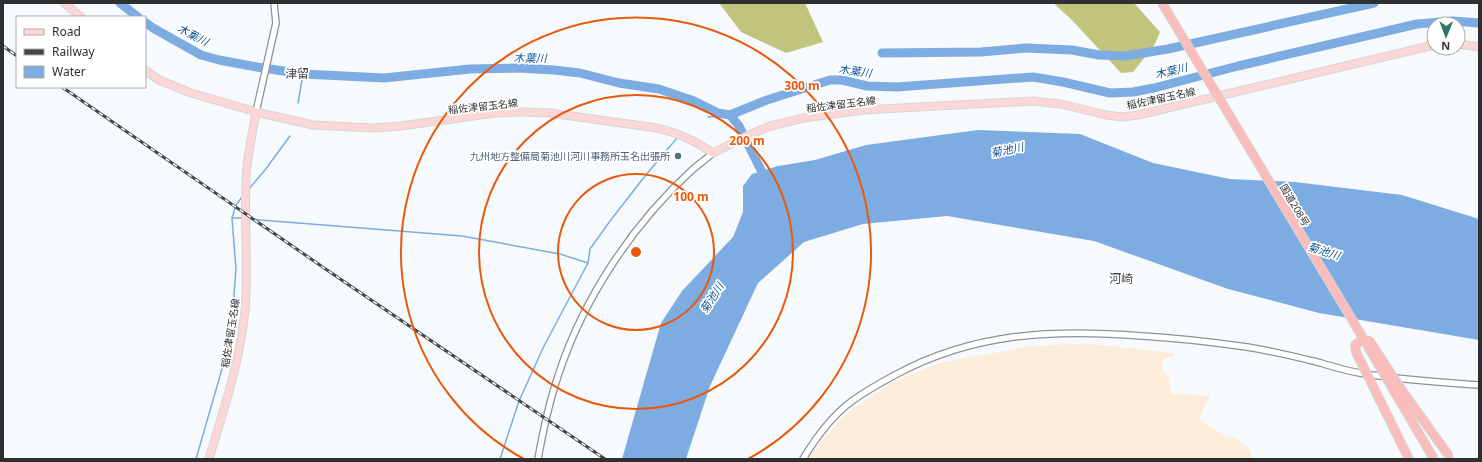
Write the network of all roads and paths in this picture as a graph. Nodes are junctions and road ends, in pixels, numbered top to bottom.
1 (64, 3) edge
2 (274, 3) edge
3 (1162, 3) edge
4 (80, 16) edge
5 (1466, 45) edge
6 (1426, 47) edge
7 (1479, 47) edge
8 (146, 71) edge
9 (257, 110) junction
10 (713, 153) junction
11 (1347, 311) junction
12 (1363, 339) junction
13 (1479, 385) edge
14 (1449, 456) dead end
15 (209, 459) edge
16 (538, 459) edge
17 (803, 459) edge
18 (1409, 459) edge
19 (1434, 459) edge

1 - 4 main road
2 - 9 street
3 - 11 highway, 国道208号, bridge
5 - 7 main road
6 - 10 main road, 稲佐津留玉名線
8 - 9 main road, 稲佐津留玉名線
9 - 10 main road, 稲佐津留玉名線
9 - 15 main road, 稲佐津留玉名線
10 - 16 street
11 - 12 highway, 国道208号, bridge
11 - 14 highway, bridge
12 - 18 highway, bridge
12 - 19 highway, 国道208号, bridge
13 - 17 street

